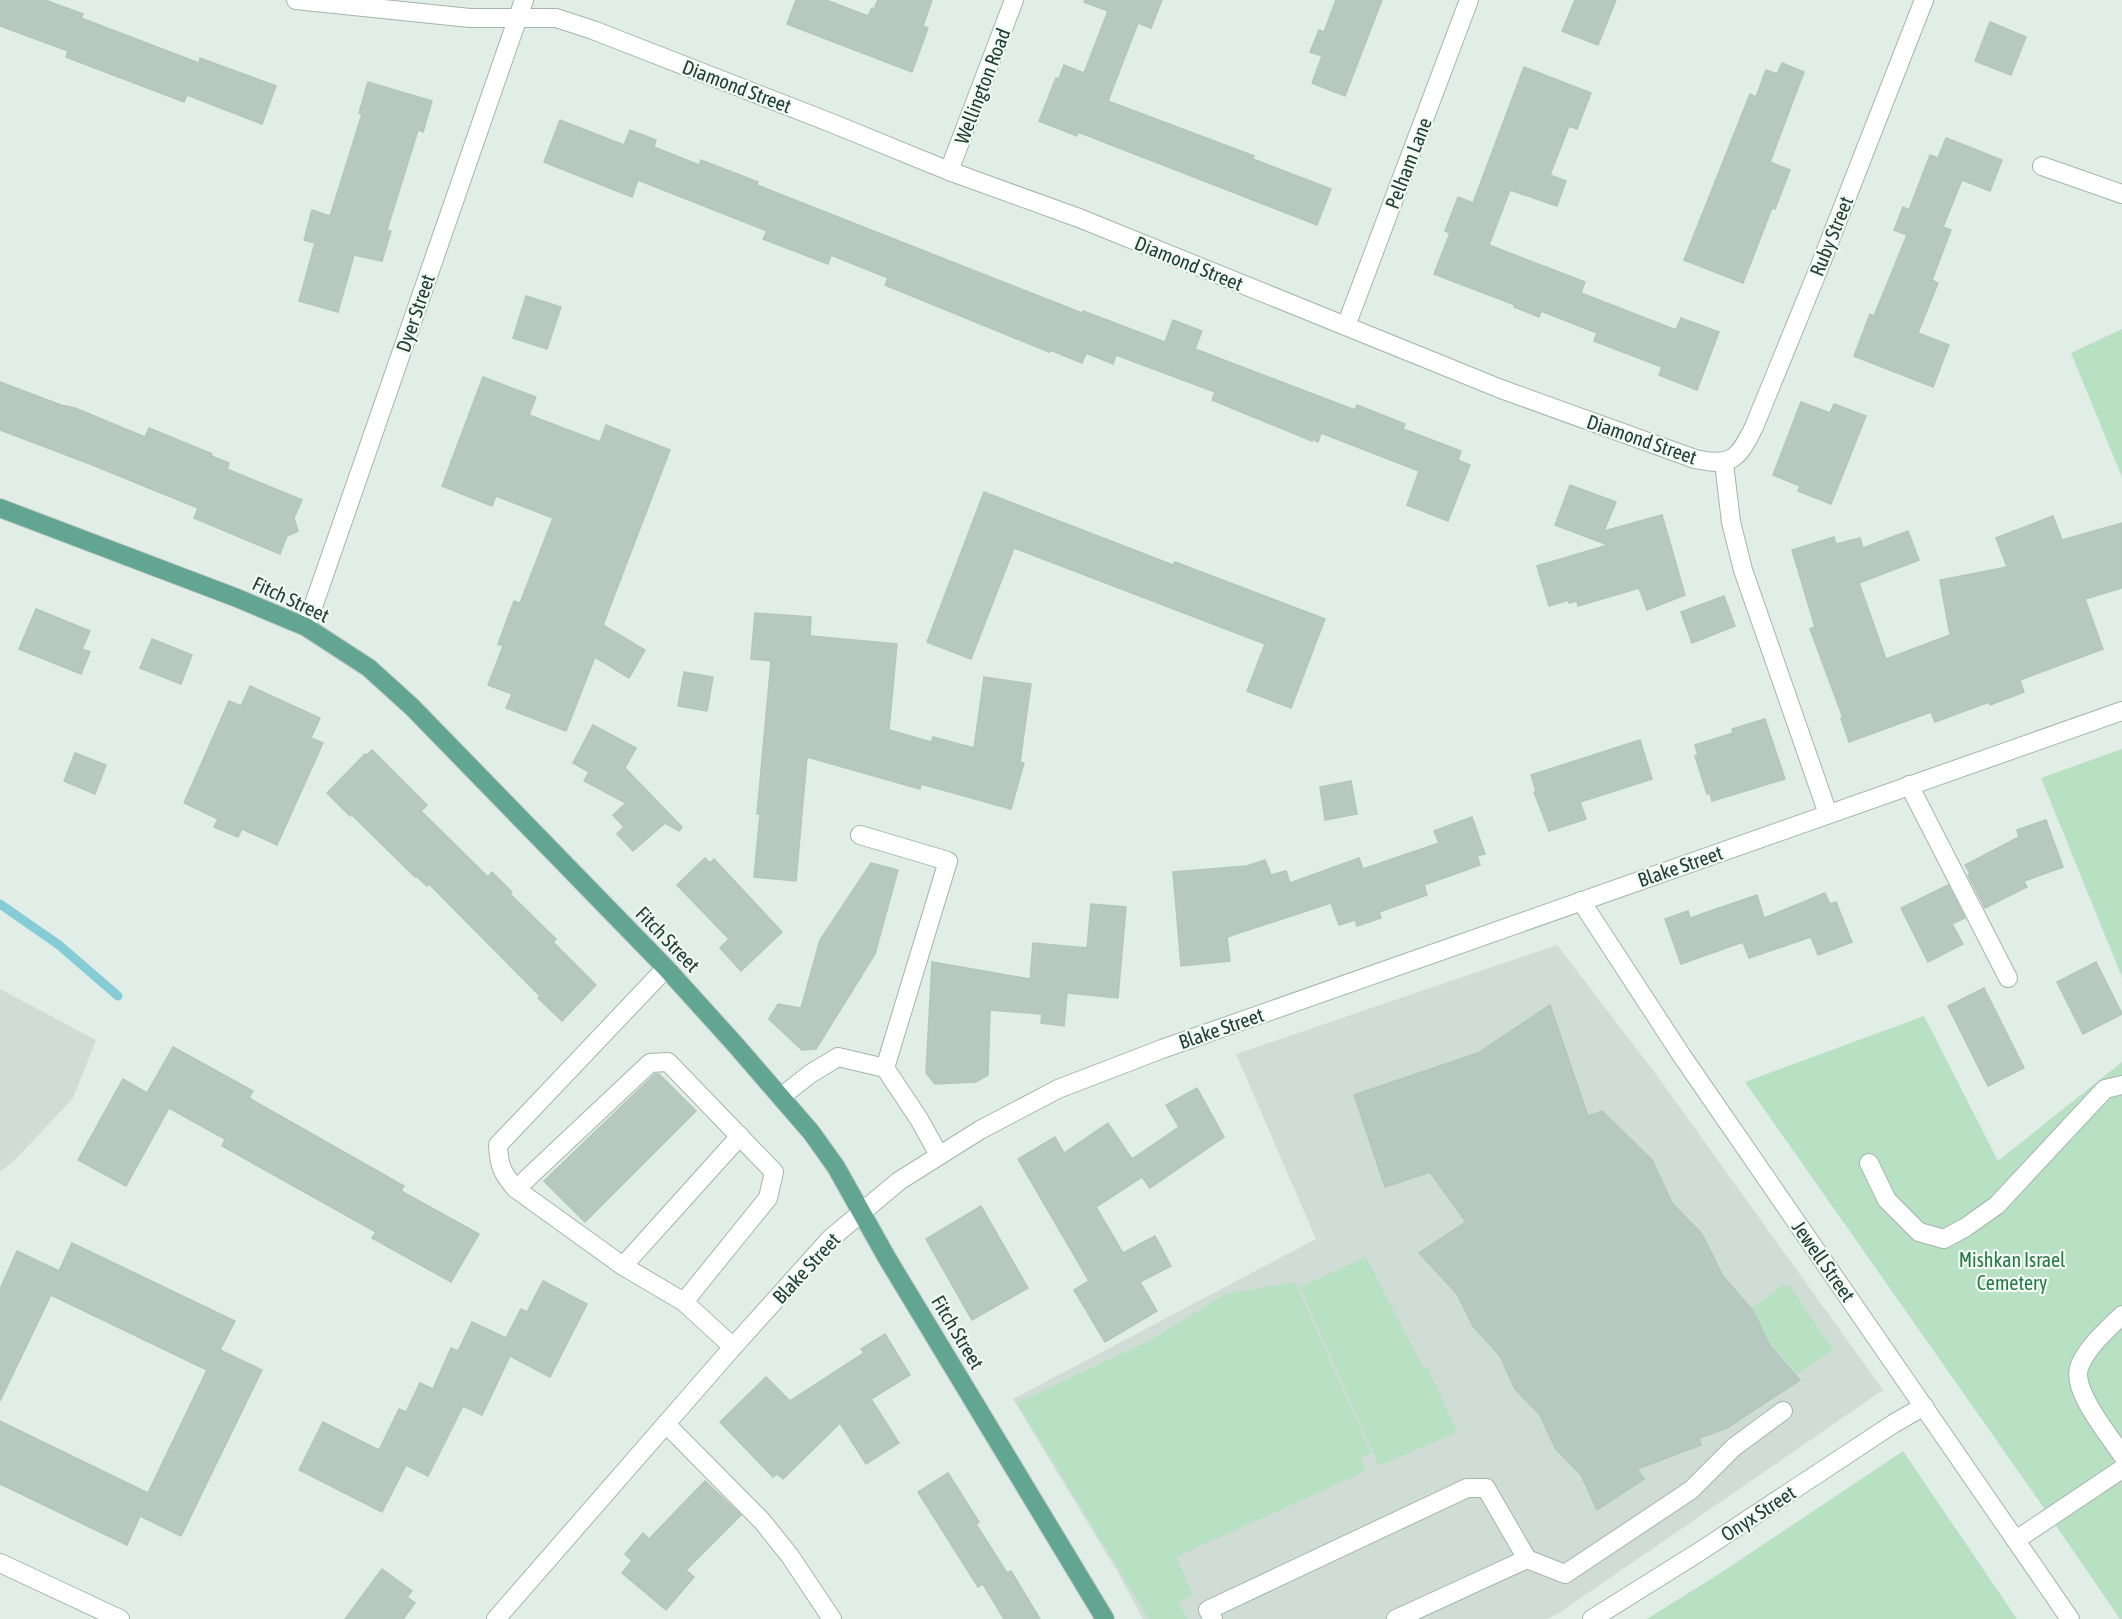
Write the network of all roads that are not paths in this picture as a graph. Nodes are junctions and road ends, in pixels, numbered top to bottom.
1 (296, 0) edge
2 (524, 0) edge
3 (1014, 0) edge
4 (1469, 0) edge
5 (1924, 0) edge
6 (517, 19) junction
7 (2042, 166) dead end
8 (949, 171) junction
9 (2122, 194) edge
10 (1346, 326) junction
11 (1724, 463) junction
12 (0, 508) edge
13 (306, 627) junction
14 (2122, 711) edge
15 (1910, 785) junction
16 (1828, 814) junction
17 (860, 835) dead end
18 (1581, 901) junction
19 (666, 968) junction
20 (2008, 978) dead end
21 (885, 1068) junction
22 (2122, 1085) edge
23 (781, 1097) junction
24 (740, 1136) junction
25 (939, 1155) junction
26 (1869, 1163) dead end
27 (516, 1189) junction
28 (862, 1212) junction
29 (623, 1266) junction
30 (684, 1302) junction
31 (2122, 1315) edge
32 (733, 1347) junction
33 (1924, 1406) junction
34 (1783, 1411) dead end
35 (666, 1424) junction
36 (2122, 1455) edge
37 (2122, 1469) edge
38 (2016, 1540) junction
39 (1527, 1558) junction
40 (0, 1563) edge
41 (120, 1619) edge
42 (496, 1619) edge
43 (832, 1619) edge
44 (1105, 1619) edge
45 (1213, 1619) edge
46 (1396, 1619) edge
47 (1592, 1619) edge
48 (2070, 1619) edge

1 - 6 street, Diamond Street
2 - 6 street, Dyer Street
3 - 8 street, Wellington Road
4 - 10 street, Pelham Lane
5 - 11 street, Ruby Street
6 - 8 street, Diamond Street
6 - 13 street, Dyer Street
7 - 9 street
8 - 10 street, Diamond Street
10 - 11 street, Diamond Street
11 - 16 street, Diamond Street
12 - 13 main road, Fitch Street
13 - 19 main road, Fitch Street
14 - 15 street, Blake Street
15 - 16 street, Blake Street
15 - 20 street
16 - 18 street, Blake Street
17 - 21 street
18 - 25 street, Blake Street
18 - 33 street, Jewell Street
19 - 23 main road, Fitch Street
19 - 27 street
21 - 23 street
21 - 25 street
22 - 26 street
23 - 28 main road, Fitch Street
24 - 27 street
24 - 29 street
24 - 30 street
25 - 28 street, Blake Street
27 - 29 street
28 - 32 street, Blake Street
28 - 44 main road, Fitch Street
29 - 30 street
30 - 32 street
31 - 36 street
32 - 35 street, Blake Street
33 - 38 street, Jewell Street
33 - 47 street, Onyx Street
34 - 39 street
35 - 42 street, Blake Street
35 - 43 street
37 - 38 street
38 - 48 street, Jewell Street
39 - 45 street
39 - 46 street
40 - 41 street

